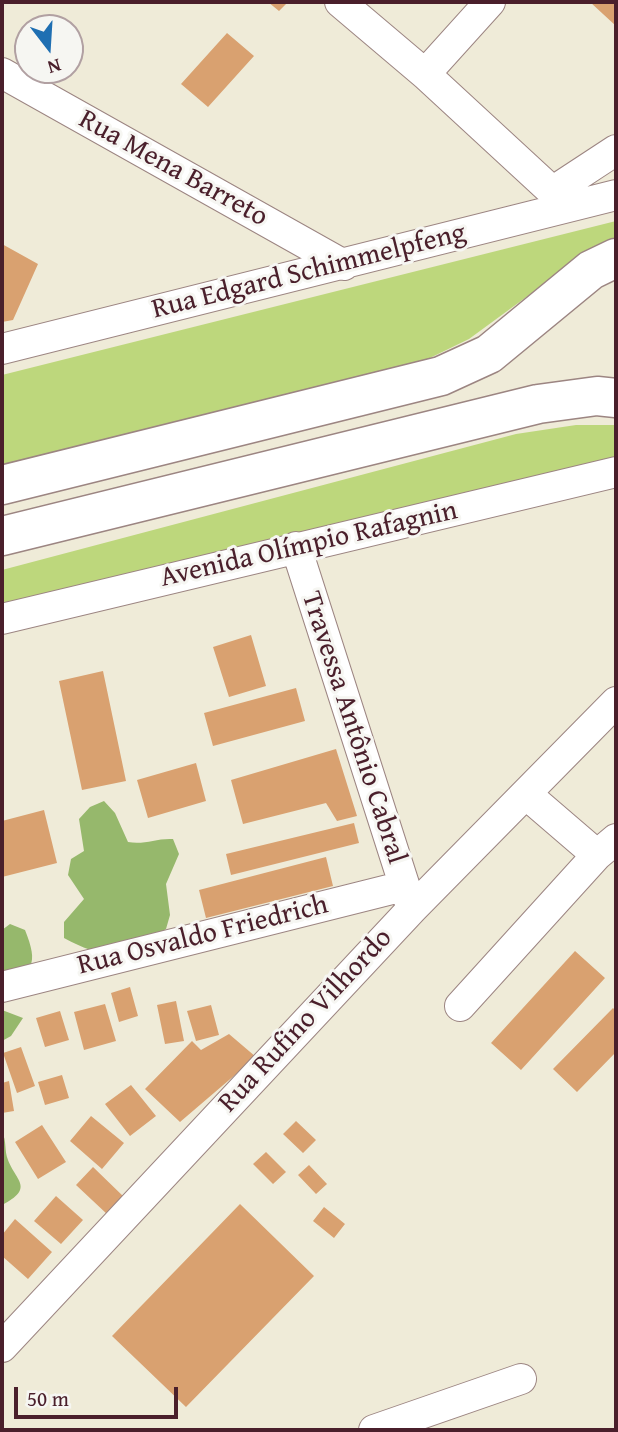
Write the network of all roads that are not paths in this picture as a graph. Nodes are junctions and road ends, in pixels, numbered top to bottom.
1 (340, 2) edge
2 (490, 2) edge
3 (2, 73) edge
4 (425, 74) junction
5 (613, 158) edge
6 (616, 195) edge
7 (560, 199) junction
8 (616, 258) edge
9 (344, 265) junction
10 (2, 349) edge
11 (616, 398) edge
12 (616, 472) edge
13 (2, 485) edge
14 (188, 491) junction
15 (2, 536) edge
16 (296, 547) junction
17 (2, 551) edge
18 (2, 618) edge
19 (616, 702) edge
20 (526, 794) junction
21 (607, 847) edge
22 (408, 897) junction
23 (2, 987) edge
24 (460, 1006) dead end
25 (2, 1347) edge
26 (521, 1379) dead end
27 (374, 1430) edge

1 - 4 street
2 - 4 street
3 - 9 street, Rua Mena Barreto
4 - 7 street
5 - 7 street
6 - 7 street, Rua Edgard Schimmelpfeng
7 - 9 street, Rua Edgard Schimmelpfeng
8 - 13 highway
9 - 10 street, Rua Edgard Schimmelpfeng
11 - 14 highway
12 - 16 street, Avenida Olímpio Rafagnin
14 - 15 highway
14 - 17 highway
16 - 18 street, Avenida Olímpio Rafagnin
16 - 22 street, Travessa Antônio Cabral
19 - 20 street, Rua Rufino Vilhordo
20 - 21 street
20 - 22 street, Rua Rufino Vilhordo
21 - 24 street
22 - 23 street, Rua Osvaldo Friedrich
22 - 25 street, Rua Rufino Vilhordo
26 - 27 street

